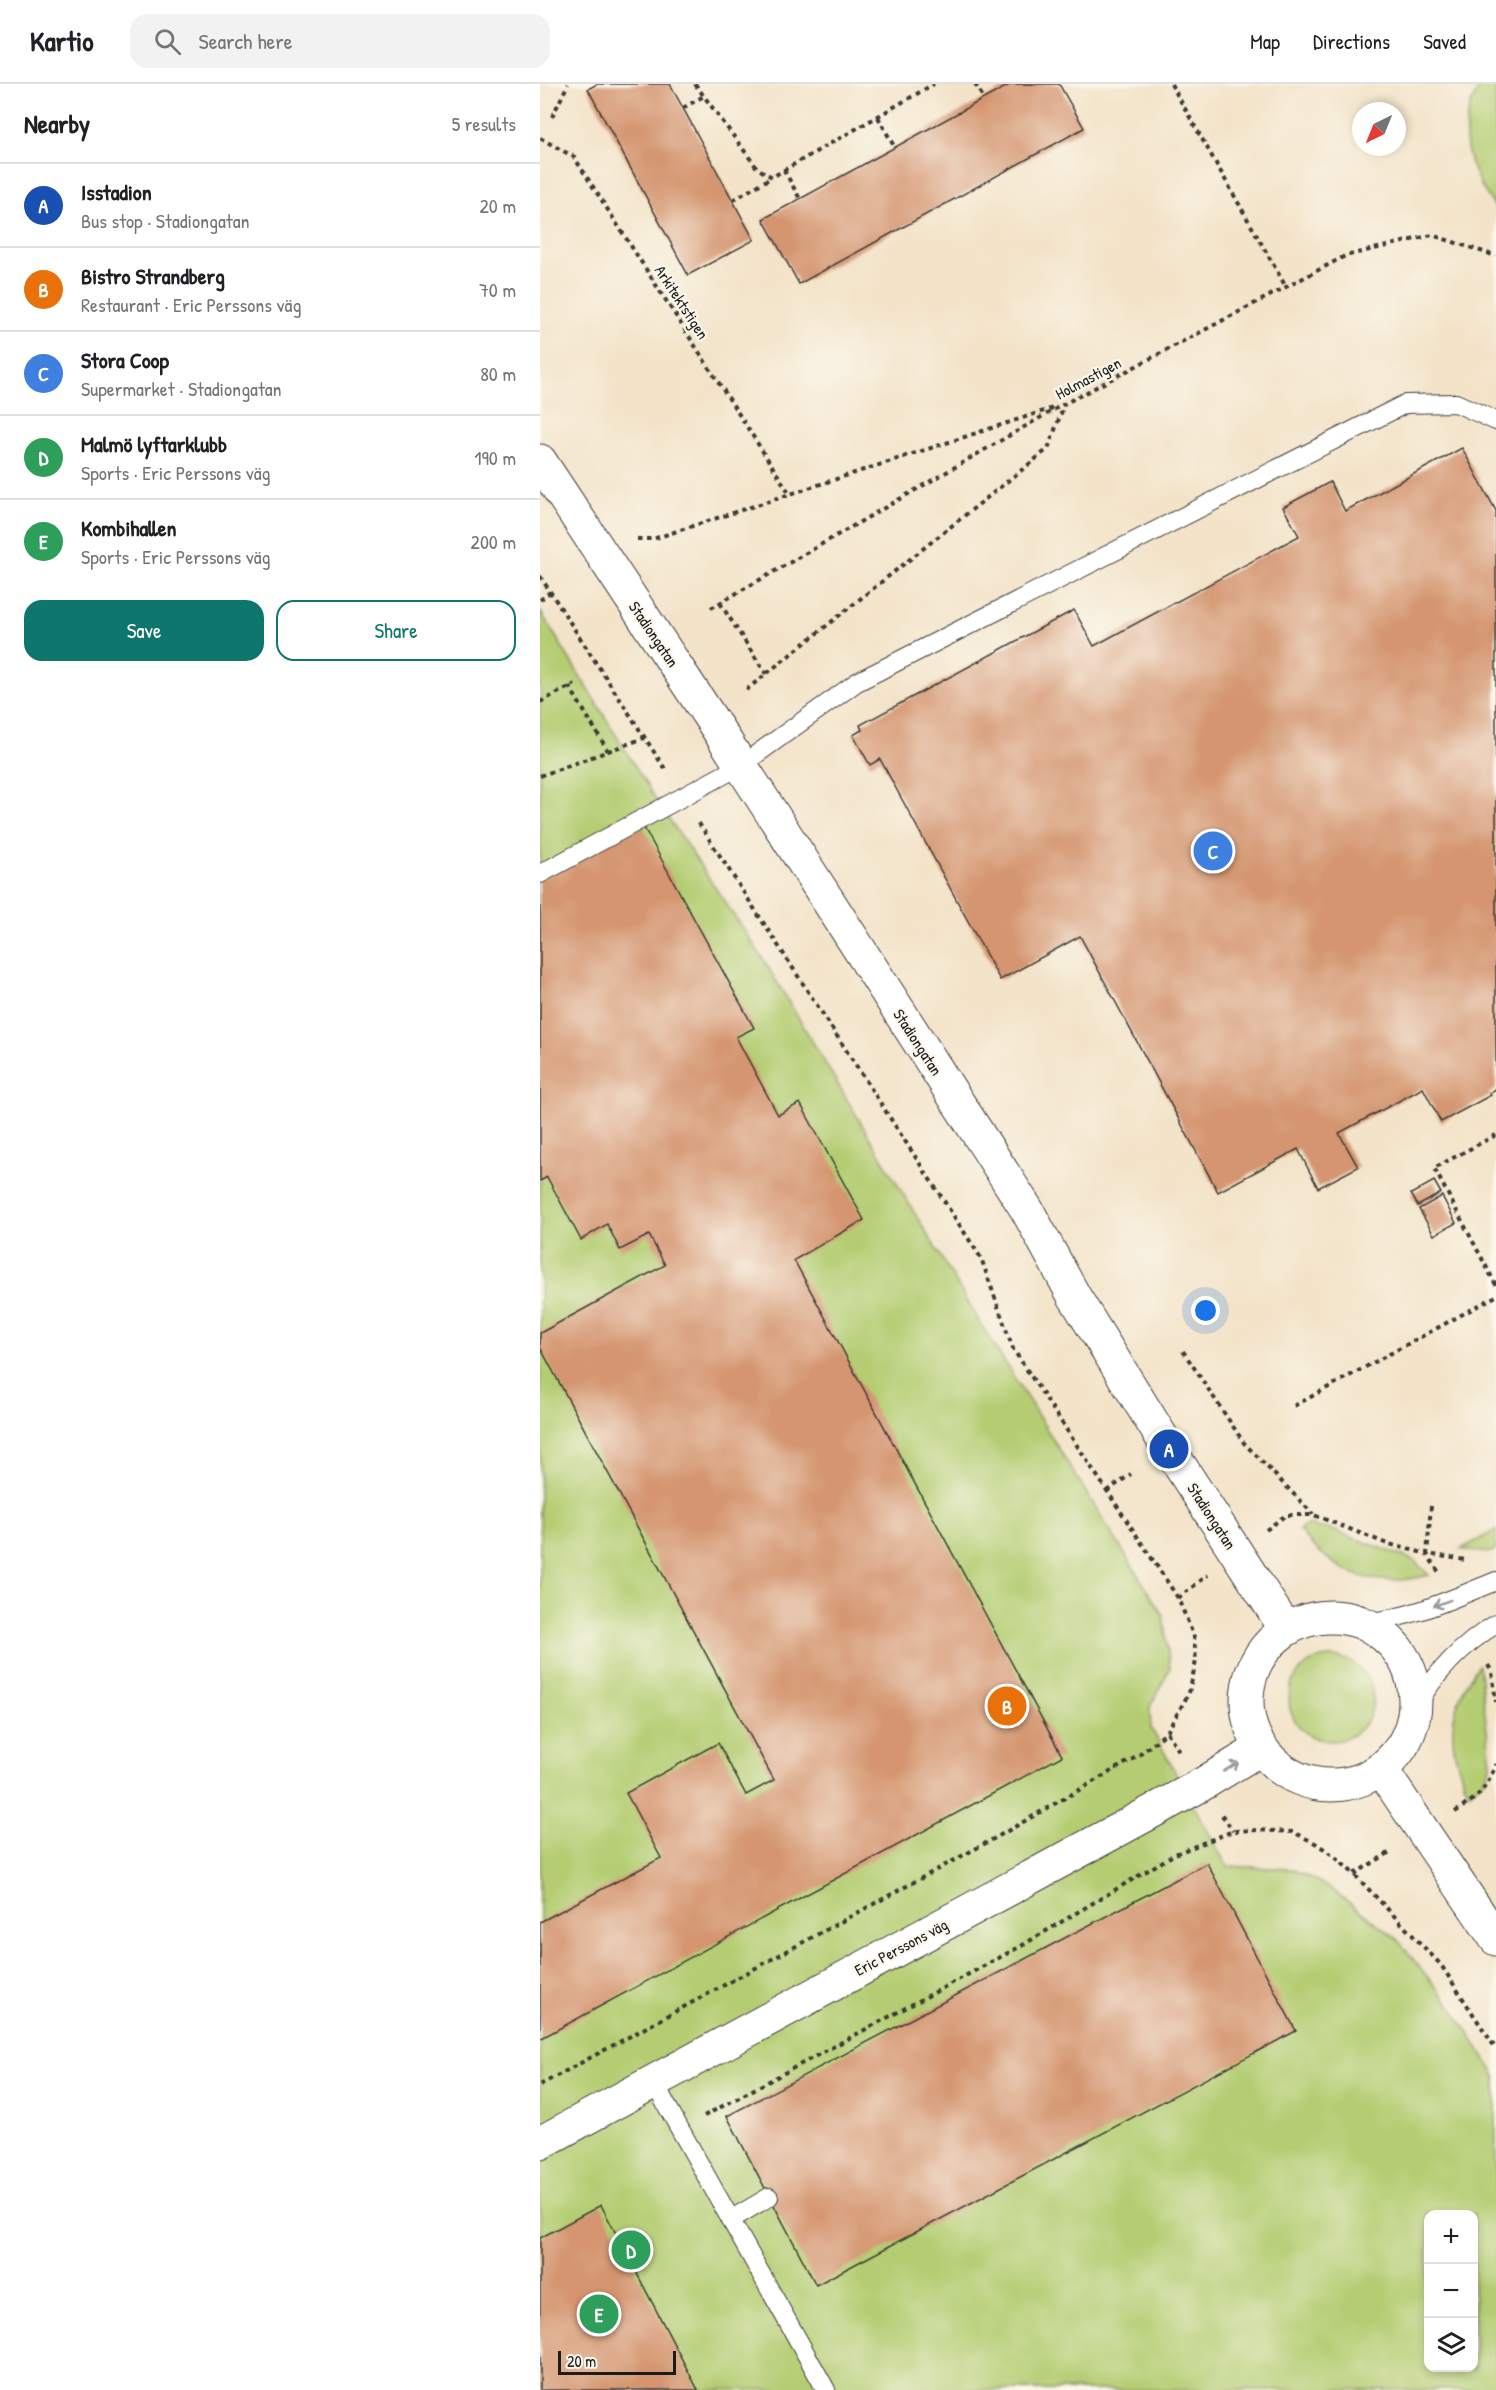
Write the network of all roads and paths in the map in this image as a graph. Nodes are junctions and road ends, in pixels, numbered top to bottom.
1 (568, 84) edge
2 (695, 84) edge
3 (934, 84) edge
4 (975, 84) edge
5 (1171, 84) edge
6 (704, 96) junction
7 (984, 99) dead end
8 (683, 108) dead end
9 (878, 116) junction
10 (552, 117) dead end
11 (540, 138) edge
12 (895, 148) dead end
13 (784, 170) junction
14 (772, 177) junction
15 (800, 199) dead end
16 (733, 200) dead end
17 (1496, 256) edge
18 (1286, 287) junction
19 (1064, 404) junction
20 (1496, 421) edge
21 (540, 461) edge
22 (790, 494) junction
23 (591, 541) junction
24 (540, 576) edge
25 (550, 592) junction
26 (540, 600) edge
27 (720, 603) junction
28 (711, 608) dead end
29 (766, 674) junction
30 (575, 684) dead end
31 (569, 686) junction
32 (746, 690) dead end
33 (540, 702) edge
34 (645, 738) junction
35 (608, 751) junction
36 (740, 765) junction
37 (540, 776) edge
38 (683, 798) junction
39 (540, 874) edge
40 (1496, 1135) edge
41 (1496, 1285) edge
42 (1496, 1296) edge
43 (1183, 1351) dead end
44 (1294, 1406) dead end
45 (1131, 1474) dead end
46 (1107, 1491) junction
47 (1431, 1506) dead end
48 (1314, 1515) junction
49 (1236, 1553) junction
50 (1427, 1554) junction
51 (1473, 1561) dead end
52 (1496, 1581) edge
53 (1178, 1598) junction
54 (1455, 1598) junction
55 (1362, 1623) junction
56 (1496, 1624) edge
57 (1286, 1629) junction
58 (1475, 1637) junction
59 (1496, 1666) edge
60 (1492, 1672) junction
61 (1496, 1702) edge
62 (1415, 1708) junction
63 (1260, 1749) junction
64 (1381, 1769) junction
65 (1496, 1939) edge
66 (1496, 2049) edge
67 (653, 2081) junction
68 (540, 2085) edge
69 (680, 2129) junction
70 (540, 2143) edge
71 (770, 2197) dead end
72 (730, 2220) junction
73 (826, 2390) edge

1 - 10 path
2 - 6 path
3 - 9 path
4 - 7 path
5 - 18 path
6 - 8 path
6 - 14 path
9 - 12 path
9 - 13 path
11 - 22 path, Arkitektstigen
13 - 14 path
13 - 15 path
14 - 16 path
17 - 18 path, Holmastigen
18 - 19 path, Holmastigen
19 - 22 path
19 - 27 path, Holmastigen
19 - 29 path
20 - 36 lane
21 - 23 main road, Stadiongatan
22 - 23 path
23 - 36 main road, Stadiongatan
24 - 25 path
25 - 26 path
25 - 34 path
27 - 28 path, Holmastigen
27 - 29 path
29 - 32 path
30 - 31 path
31 - 33 path
31 - 35 path
34 - 35 path
34 - 38 path
35 - 37 path
36 - 38 lane
36 - 49 main road, Stadiongatan
38 - 39 lane
38 - 46 path
40 - 41 path
42 - 44 path
43 - 48 path
45 - 46 path
46 - 53 path
47 - 50 path
48 - 49 path
48 - 50 path
49 - 53 path
49 - 57 main road, Stadiongatan
50 - 51 path
50 - 54 path
52 - 54 lane
53 - 68 path
54 -> 55 lane
55 - 57 main road
55 - 62 main road
56 - 58 lane
57 - 63 main road
58 - 60 path
58 - 62 lane
59 - 60 path
60 - 61 path
62 - 64 main road
63 - 64 main road
67 -> 63 main road, Eric Perssons väg
64 - 65 main road
66 - 69 path
67 - 69 lane
67 - 70 main road, Eric Perssons väg
69 - 72 lane
71 - 72 lane
72 - 73 lane

